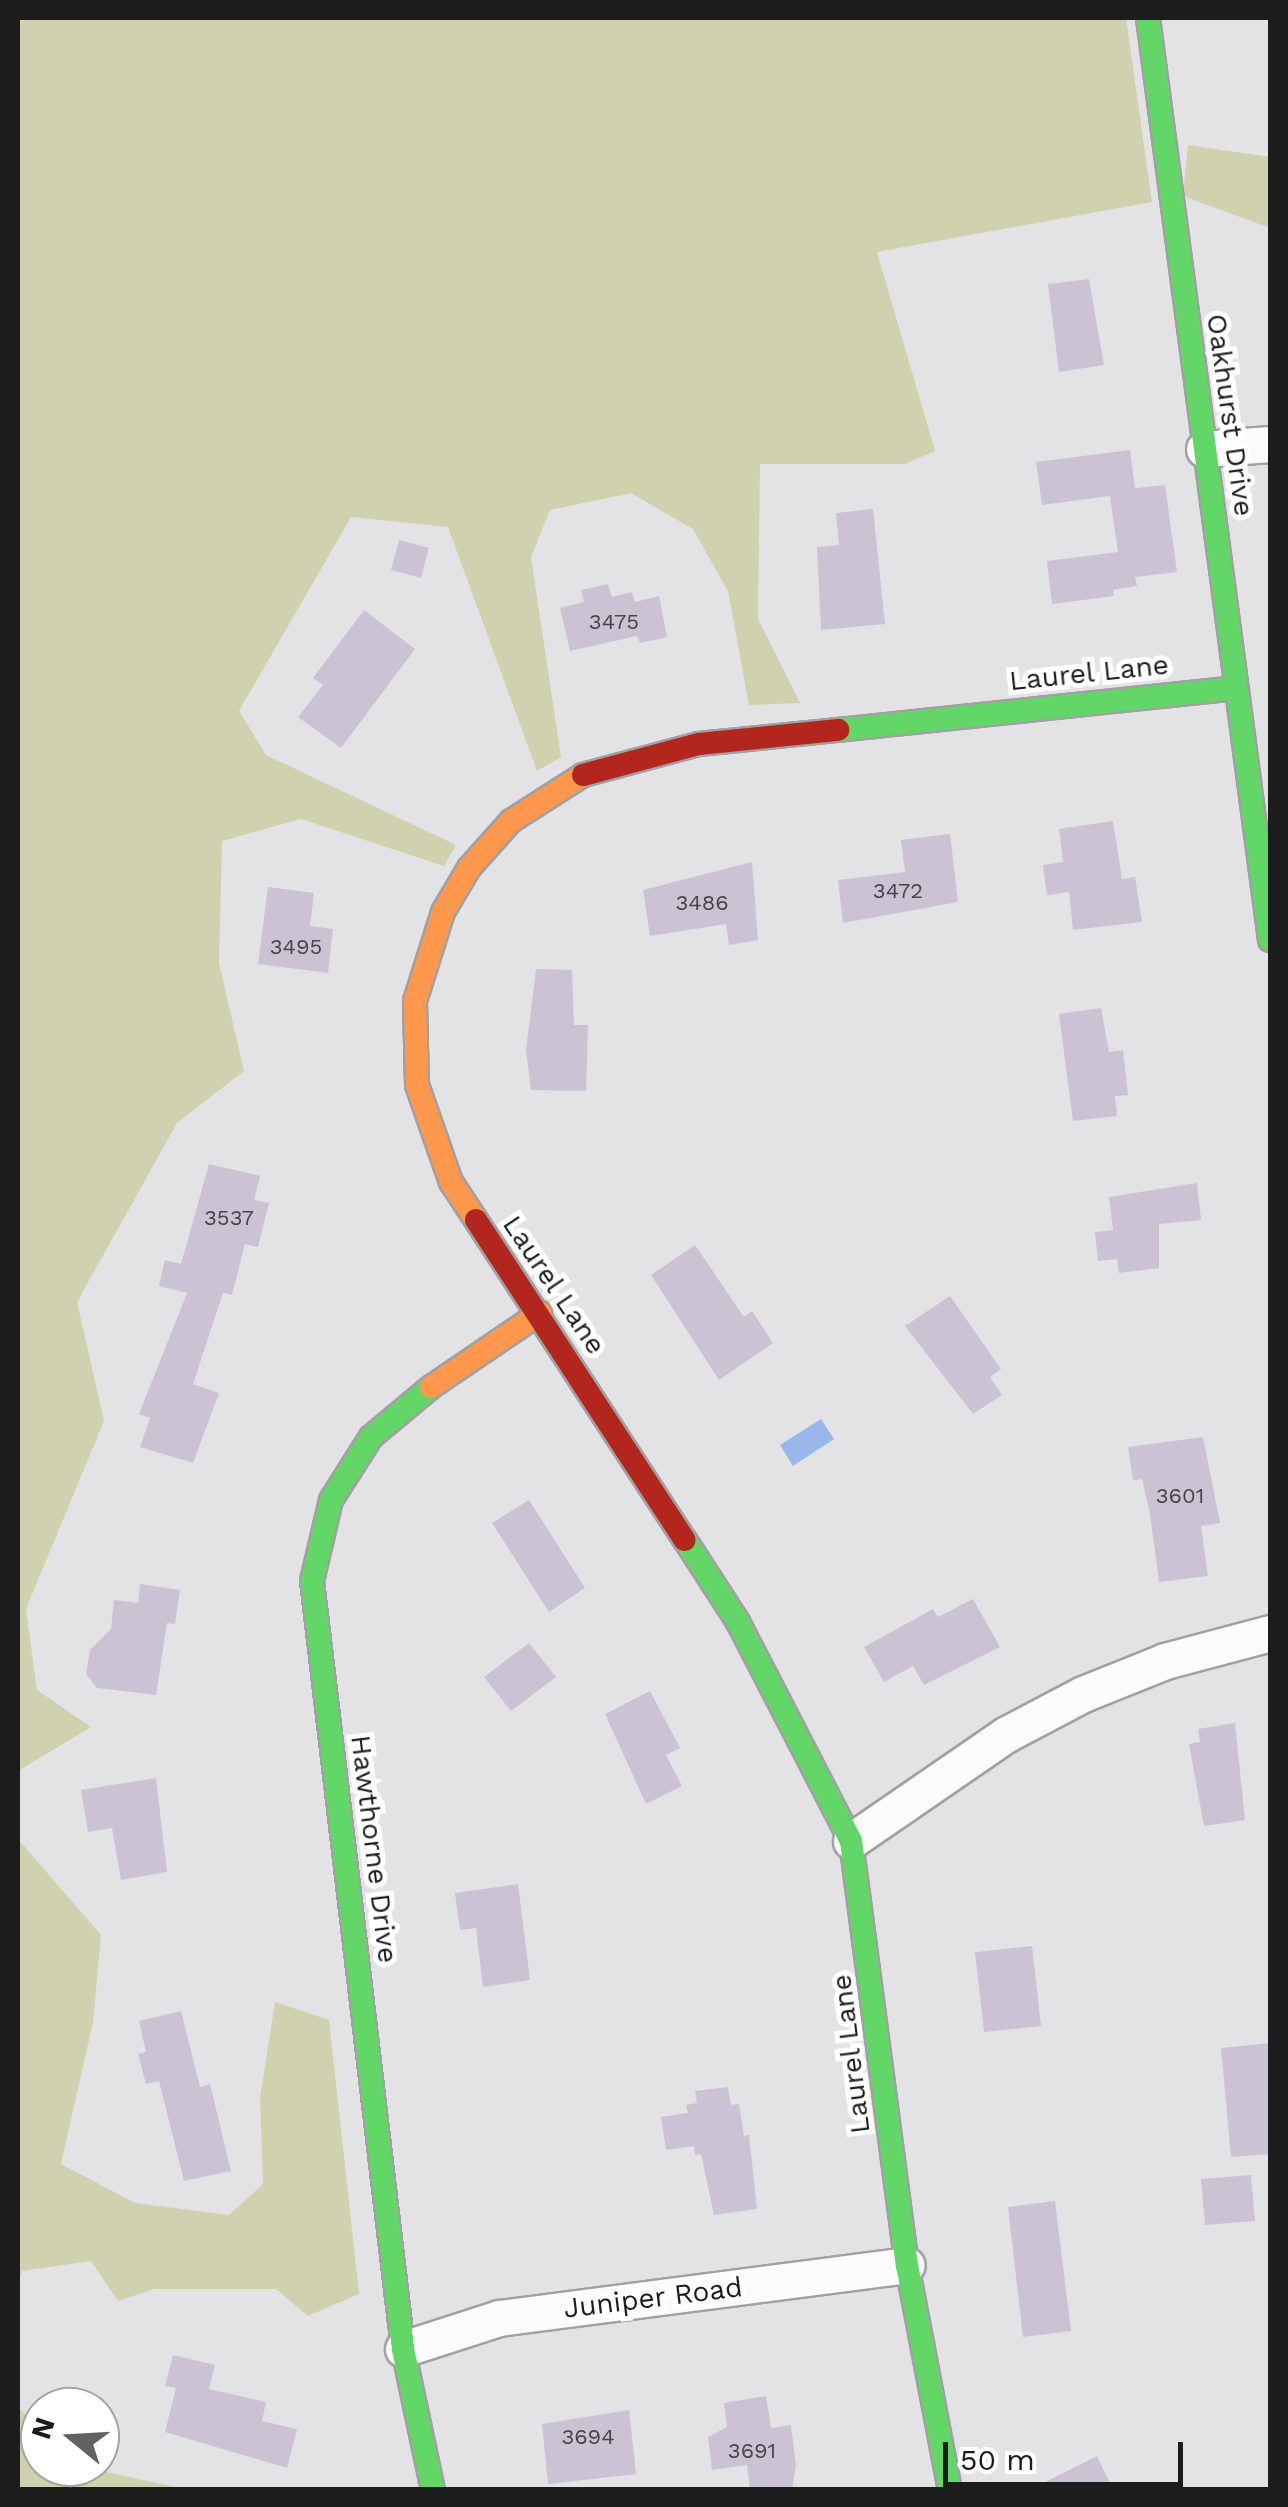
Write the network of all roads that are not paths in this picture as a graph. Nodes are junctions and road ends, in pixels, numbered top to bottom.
1 (1148, 18) edge
2 (1270, 444) edge
3 (1204, 448) junction
4 (1236, 688) junction
5 (1270, 940) edge
6 (540, 1313) junction
7 (1270, 1633) edge
8 (851, 1841) junction
9 (907, 2266) junction
10 (403, 2350) junction
11 (433, 2490) edge
12 (950, 2490) edge

1 - 3 street, Oakhurst Drive
2 - 3 street
3 - 4 street, Oakhurst Drive
4 - 5 street, Oakhurst Drive
4 - 6 street, Laurel Lane
6 - 8 street, Laurel Lane
6 - 10 street, Hawthorne Drive
7 - 8 street
8 - 9 street, Laurel Lane
9 - 10 street, Juniper Road
9 - 12 street, Laurel Lane
10 - 11 street, Hawthorne Drive

